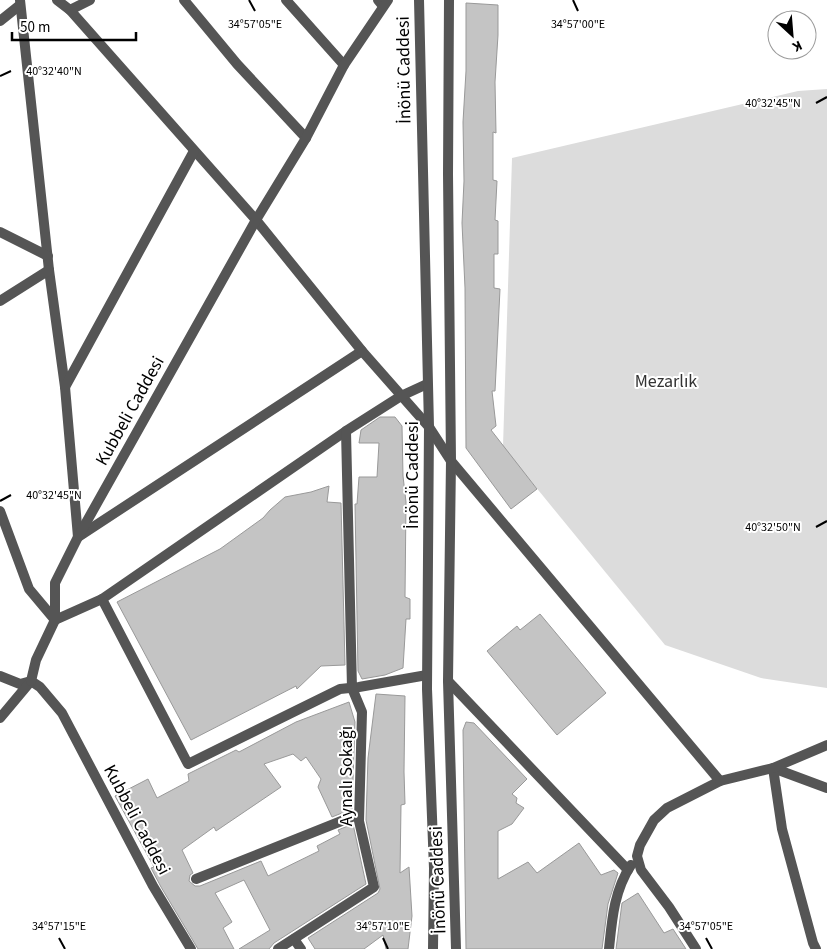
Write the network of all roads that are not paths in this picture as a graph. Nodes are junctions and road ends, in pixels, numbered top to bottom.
1 (57, 0) edge
2 (90, 0) edge
3 (184, 0) edge
4 (286, 0) edge
5 (419, 0) edge
6 (449, 0) edge
7 (20, 2) edge
8 (383, 2) edge
9 (70, 10) junction
10 (0, 21) edge
11 (344, 65) junction
12 (306, 138) junction
13 (194, 151) junction
14 (256, 220) junction
15 (0, 232) edge
16 (48, 256) junction
17 (49, 270) junction
18 (0, 301) edge
19 (362, 351) junction
20 (427, 384) junction
21 (65, 387) junction
22 (401, 396) junction
23 (428, 427) junction
24 (346, 431) junction
25 (451, 461) junction
26 (0, 511) edge
27 (78, 537) junction
28 (102, 599) junction
29 (55, 620) junction
30 (427, 675) junction
31 (0, 676) edge
32 (31, 681) junction
33 (448, 681) junction
34 (352, 688) junction
35 (0, 718) edge
36 (827, 745) edge
37 (773, 768) junction
38 (720, 781) junction
39 (827, 788) edge
40 (359, 814) junction
41 (637, 856) junction
42 (628, 870) junction
43 (196, 879) dead end
44 (294, 938) junction
45 (191, 949) edge
46 (278, 949) edge
47 (301, 949) edge
48 (433, 949) edge
49 (456, 949) edge
50 (609, 949) edge
51 (696, 949) edge
52 (816, 949) edge

1 - 9 street
2 - 9 street
3 - 12 street
4 - 11 street
5 - 20 street, İnönü Caddesi
6 - 25 street, İnönü Caddesi
7 - 10 street
7 - 16 street
8 - 11 street, Kubbeli Caddesi
9 - 13 street
11 - 12 street, Kubbeli Caddesi
12 - 14 street, Kubbeli Caddesi
13 - 14 street
13 - 21 street
14 - 19 street
14 - 27 street, Kubbeli Caddesi
15 - 16 street
16 - 17 street
17 - 18 street
17 - 21 street
19 - 22 street
19 - 27 street
20 - 22 street
20 - 23 street, İnönü Caddesi
21 - 27 street
22 - 23 street
22 - 24 street
23 - 25 street
23 - 30 street, İnönü Caddesi
24 - 28 street
24 - 34 street, Aynalı Sokağı
25 - 33 street, İnönü Caddesi
25 - 38 street
26 - 29 street
27 - 29 street, Kubbeli Caddesi
28 - 29 street
28 - 34 street
29 - 32 street, Kubbeli Caddesi
30 - 34 street
30 - 48 street, İnönü Caddesi
31 - 32 street
32 - 35 street
32 - 45 street, Kubbeli Caddesi
33 - 42 street
33 - 49 street, İnönü Caddesi
34 - 40 street, Aynalı Sokağı
36 - 37 street
37 - 38 street
37 - 39 street
37 - 52 street
38 - 41 street
40 - 43 street
40 - 44 street, Aynalı Sokağı
41 - 42 street
41 - 51 street
42 - 50 street
44 - 46 street, Aynalı Sokağı
44 - 47 street

